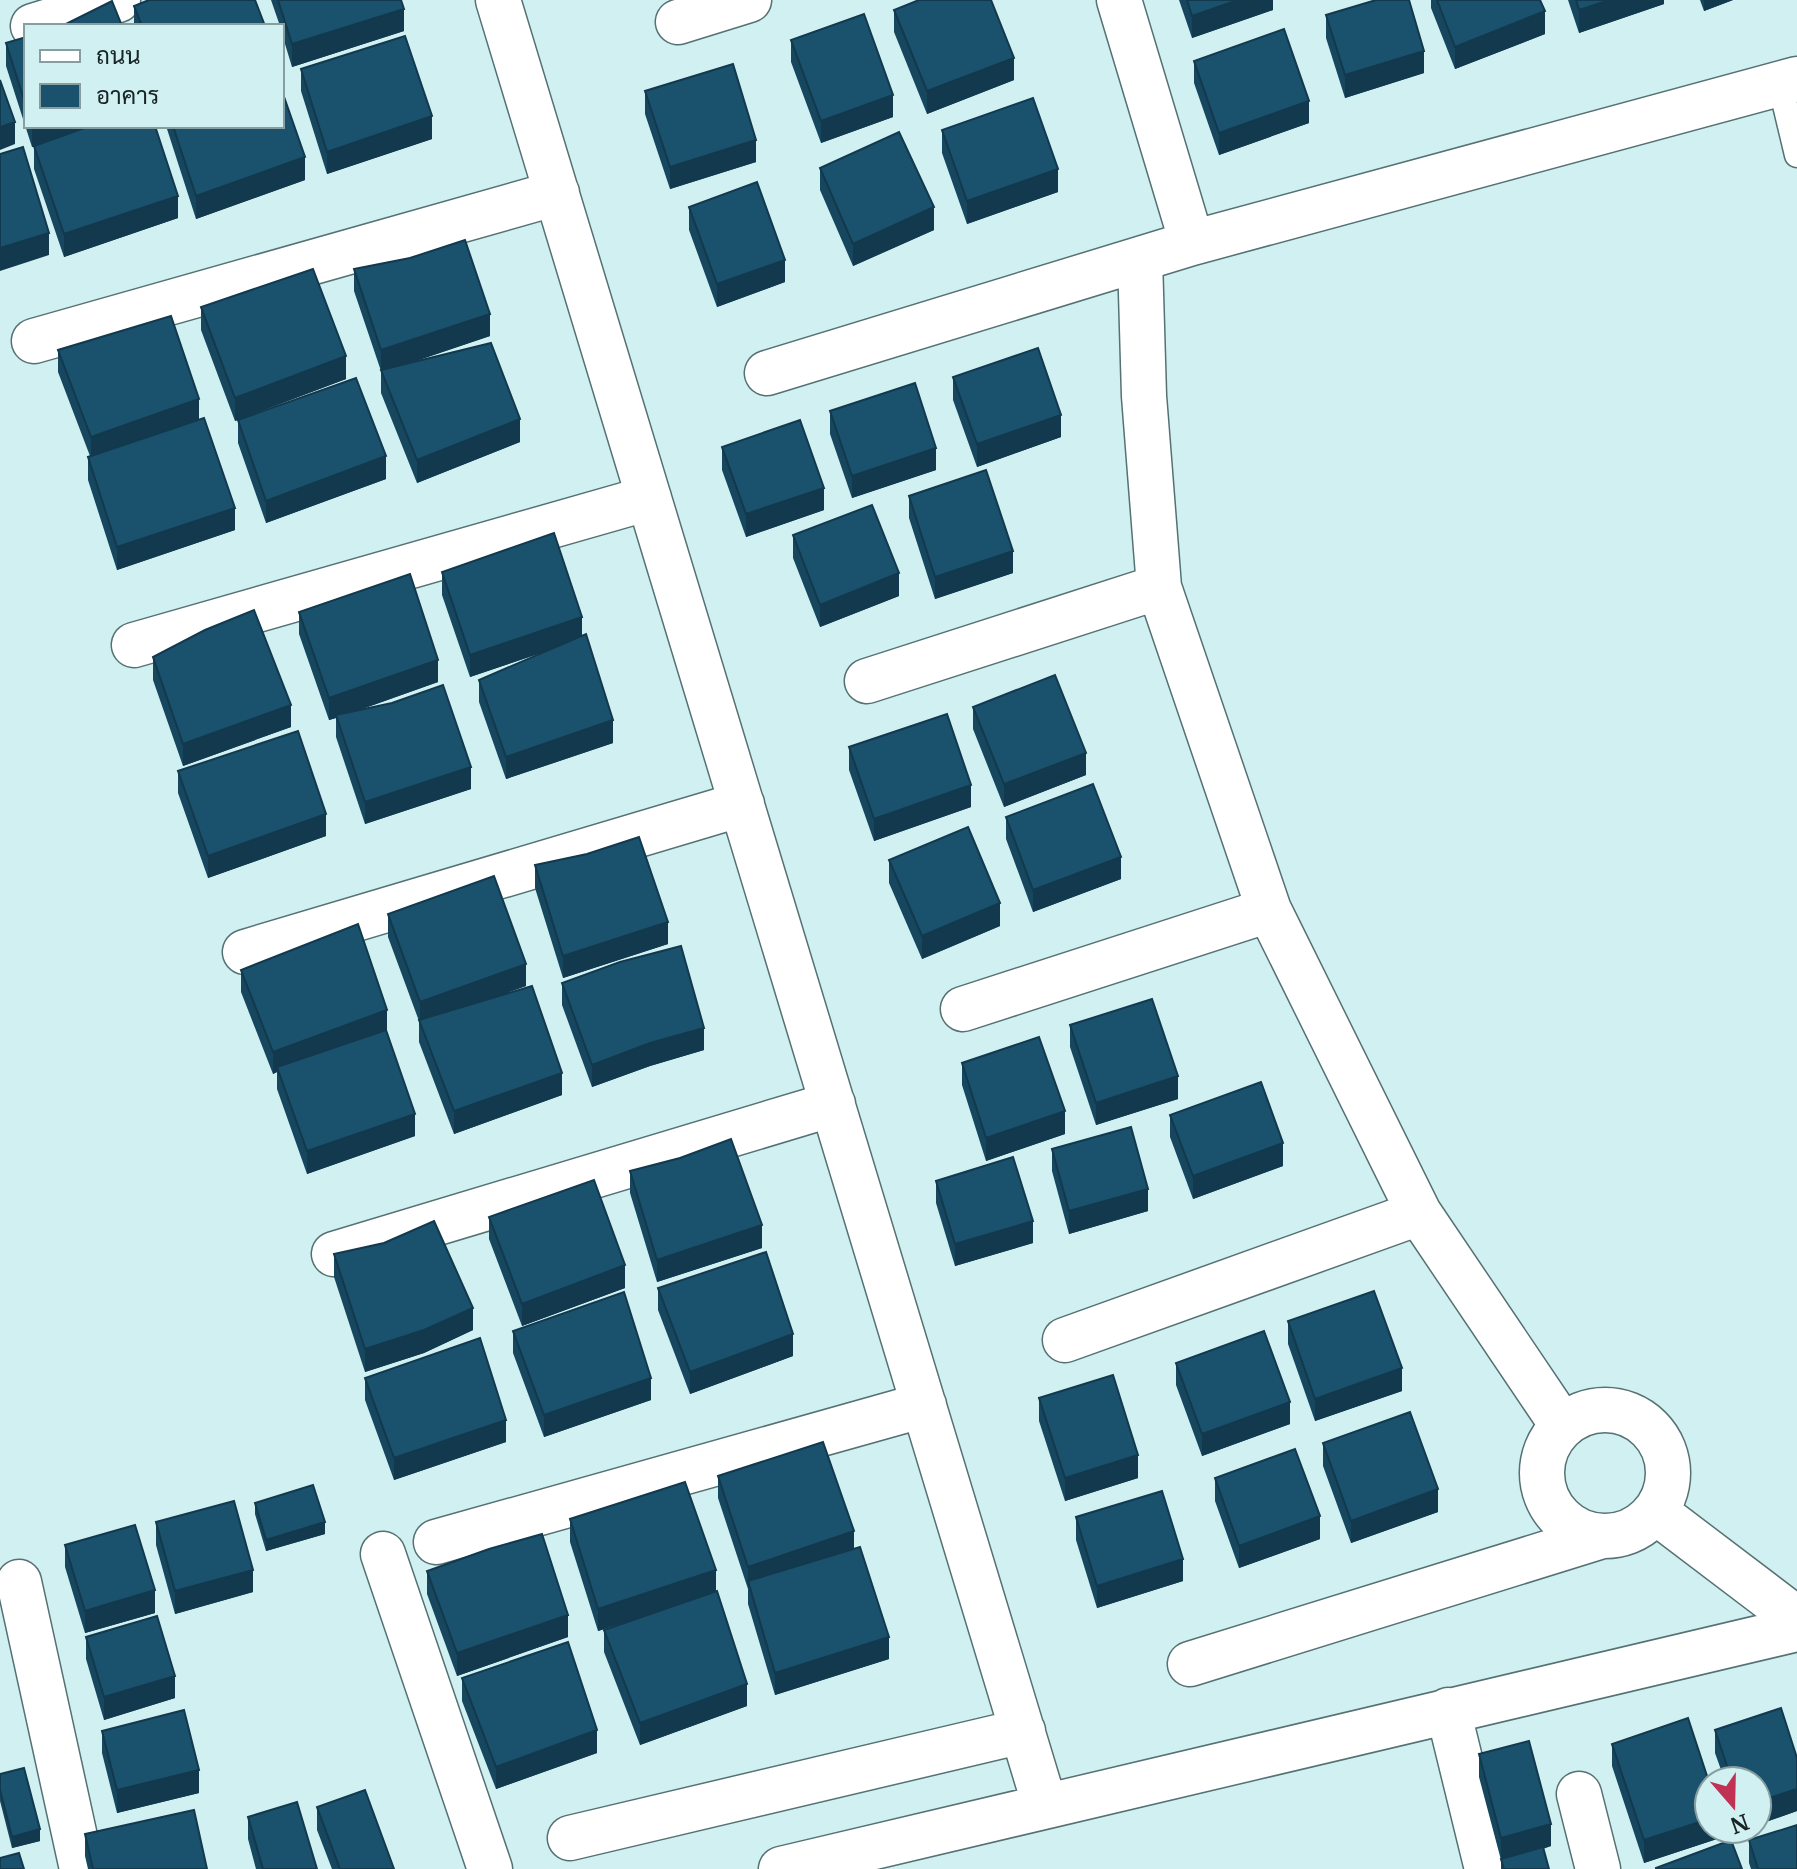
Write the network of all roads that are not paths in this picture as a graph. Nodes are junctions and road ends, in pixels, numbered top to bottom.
1 (118, 0) edge
2 (498, 0) edge
3 (749, 0) edge
4 (1119, 0) edge
5 (678, 22) dead end
6 (40, 24) edge
7 (24, 29) edge
8 (0, 36) edge
9 (1788, 82) edge
10 (1797, 155) edge
11 (557, 193) junction
12 (1192, 243) junction
13 (1140, 259) junction
14 (34, 341) dead end
15 (767, 373) dead end
16 (649, 498) junction
17 (1159, 587) junction
18 (134, 645) dead end
19 (867, 681) dead end
20 (742, 804) junction
21 (1269, 910) junction
22 (245, 952) dead end
23 (963, 1009) dead end
24 (833, 1104) junction
25 (1419, 1213) junction
26 (334, 1254) edge
27 (1065, 1340) dead end
28 (924, 1405) junction
29 (1562, 1425) junction
30 (1656, 1512) junction
31 (1599, 1537) junction
32 (436, 1542) dead end
33 (383, 1554) dead end
34 (19, 1582) dead end
35 (1797, 1619) edge
36 (1797, 1629) edge
37 (1190, 1664) dead end
38 (1448, 1710) junction
39 (1023, 1731) junction
40 (1579, 1794) dead end
41 (1045, 1806) junction
42 (570, 1838) dead end
43 (82, 1869) edge
44 (490, 1869) edge
45 (781, 1869) edge
46 (1487, 1869) edge
47 (1598, 1869) edge

1 - 6 street
2 - 11 street
3 - 5 street
4 - 12 street
7 - 8 street
9 - 10 lane
9 - 12 street
11 - 14 street
11 - 16 street
12 - 13 street
13 - 15 street
13 - 17 street
16 - 18 street
16 - 20 street
17 - 19 street
17 - 21 street
20 - 22 street
20 - 24 street
21 - 23 street
21 - 25 street
24 - 26 street
24 - 28 street
25 - 27 street
25 - 29 street
28 - 32 street
28 - 39 street
29 - 30 street
29 - 31 street
30 - 31 street
30 - 35 street
31 - 37 street
33 - 44 street
34 - 43 street
36 - 38 street
38 - 41 street
38 - 46 street
39 - 41 street
39 - 42 street
40 - 47 street
41 - 45 street

